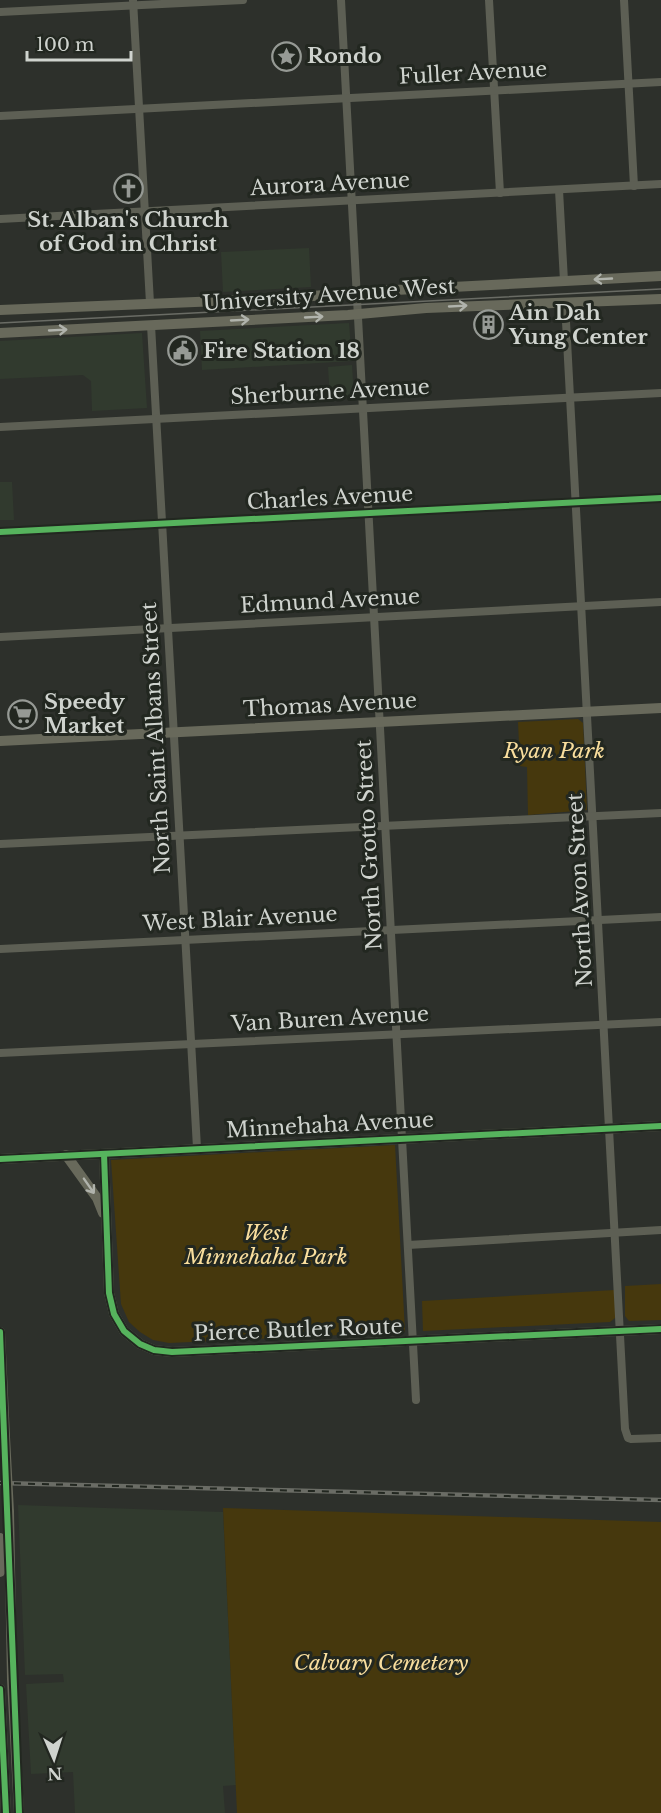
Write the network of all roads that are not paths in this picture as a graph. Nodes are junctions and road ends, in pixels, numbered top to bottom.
1 (243, 0) edge
2 (341, 0) edge
3 (489, 0) edge
4 (624, 0) edge
5 (133, 3) edge
6 (0, 12) edge
7 (661, 82) edge
8 (628, 83) junction
9 (494, 90) junction
10 (346, 98) junction
11 (139, 108) junction
12 (0, 116) edge
13 (661, 184) edge
14 (634, 186) junction
15 (559, 190) junction
16 (500, 193) junction
17 (352, 201) junction
18 (145, 211) junction
19 (0, 219) edge
20 (661, 276) edge
21 (564, 281) junction
22 (357, 292) junction
23 (661, 299) edge
24 (150, 303) junction
25 (565, 303) junction
26 (0, 310) edge
27 (358, 314) junction
28 (151, 325) junction
29 (0, 333) edge
30 (661, 393) edge
31 (571, 397) junction
32 (364, 408) junction
33 (157, 419) junction
34 (0, 427) edge
35 (661, 498) edge
36 (576, 502) junction
37 (369, 513) junction
38 (162, 524) junction
39 (0, 532) edge
40 (661, 602) edge
41 (582, 606) junction
42 (375, 617) junction
43 (168, 628) junction
44 (0, 637) edge
45 (661, 708) edge
46 (588, 712) junction
47 (380, 722) junction
48 (174, 732) junction
49 (0, 741) edge
50 (661, 813) edge
51 (594, 816) junction
52 (387, 826) junction
53 (180, 836) junction
54 (0, 844) edge
55 (661, 917) edge
56 (600, 920) junction
57 (392, 930) junction
58 (186, 940) junction
59 (0, 949) edge
60 (661, 1022) edge
61 (605, 1024) junction
62 (398, 1034) junction
63 (191, 1044) junction
64 (0, 1053) edge
65 (661, 1126) edge
66 (611, 1129) junction
67 (403, 1138) junction
68 (196, 1149) junction
69 (104, 1154) junction
70 (66, 1155) junction
71 (0, 1159) edge
72 (106, 1219) junction
73 (661, 1230) edge
74 (616, 1233) junction
75 (408, 1245) junction
76 (661, 1329) edge
77 (620, 1331) junction
78 (0, 1332) edge
79 (413, 1341) junction
80 (416, 1400) dead end
81 (661, 1438) edge
82 (0, 1538) edge
83 (0, 1572) edge
84 (0, 1689) edge
85 (18, 1783) junction
86 (2, 1784) edge
87 (6, 1813) edge
88 (20, 1813) edge

1 - 5 street
2 - 10 street, North Grotto Street
3 - 9 street
4 - 8 street
5 - 6 street
5 - 11 street
7 - 8 street, Fuller Avenue
8 - 9 street, Fuller Avenue
8 - 14 street
9 - 10 street, Fuller Avenue
9 - 16 street
10 - 11 street, Fuller Avenue
10 - 17 street, North Grotto Street
11 - 12 street, Fuller Avenue
11 - 18 street
13 - 14 street, Aurora Avenue
14 - 15 street, Aurora Avenue
15 - 16 street, Aurora Avenue
15 - 21 street
16 - 17 street, Aurora Avenue
17 - 18 street, Aurora Avenue
17 - 22 street, North Grotto Street
18 - 19 street, Aurora Avenue
18 - 24 street
20 -> 21 main road, University Avenue West
21 - 22 main road, University Avenue West
22 - 24 main road, University Avenue West
22 - 27 street, North Grotto Street
23 - 25 main road, University Avenue West
24 - 26 main road, University Avenue West
27 -> 25 main road, University Avenue West
25 - 31 street, North Avon Street
28 -> 27 main road, University Avenue West
27 - 32 street, North Grotto Street
29 -> 28 main road, University Avenue West
28 - 33 street, North Saint Albans Street
30 - 31 street, Sherburne Avenue
31 - 32 street, Sherburne Avenue
31 - 36 street, North Avon Street
32 - 33 street, Sherburne Avenue
32 - 37 street, North Grotto Street
33 - 34 street, Sherburne Avenue
33 - 38 street, North Saint Albans Street
35 - 36 street, Charles Avenue
36 - 37 street, Charles Avenue
36 - 41 street, North Avon Street
37 - 38 street, Charles Avenue
37 - 42 street, North Grotto Street
38 - 39 street, Charles Avenue
38 - 43 street, North Saint Albans Street
40 - 41 street, Edmund Avenue
41 - 42 street, Edmund Avenue
41 - 46 street, North Avon Street
42 - 43 street, Edmund Avenue
42 - 47 street, North Grotto Street
43 - 44 street, Edmund Avenue
43 - 48 street, North Saint Albans Street
45 - 46 main road, Thomas Avenue
46 - 47 main road, Thomas Avenue
46 - 51 street, North Avon Street
47 - 48 main road, Thomas Avenue
47 - 52 street, North Grotto Street
48 - 49 main road, Thomas Avenue
48 - 53 street, North Saint Albans Street
50 - 51 street
51 - 52 street
51 - 56 street, North Avon Street
52 - 53 street
52 - 57 street, North Grotto Street
53 - 54 street
53 - 58 street, North Saint Albans Street
55 - 56 street, West Blair Avenue
56 - 57 street, West Blair Avenue
56 - 61 street, North Avon Street
57 - 58 street, West Blair Avenue
57 - 62 street, North Grotto Street
58 - 59 street, West Blair Avenue
58 - 63 street, North Saint Albans Street
60 - 61 street, Van Buren Avenue
61 - 62 street, Van Buren Avenue
61 - 66 street, North Avon Street
62 - 63 street, Van Buren Avenue
62 - 67 street, North Grotto Street
63 - 64 street, Van Buren Avenue
63 - 68 street, North Saint Albans Street
65 - 66 main road, Minnehaha Avenue
66 - 67 main road, Minnehaha Avenue
66 - 74 street, North Avon Street
67 - 68 main road, Minnehaha Avenue
67 - 75 street, North Grotto Street
68 - 69 main road, Minnehaha Avenue
69 - 70 main road, Minnehaha Avenue
69 - 72 main road, Pierce Butler Route
70 - 71 main road, Minnehaha Avenue
70 -> 72 main road
72 - 79 main road, Pierce Butler Route
73 - 74 street
74 - 75 street
74 - 77 street, North Avon Street
75 - 79 street, North Grotto Street
76 - 77 main road, Pierce Butler Route
77 - 79 main road, Pierce Butler Route
77 - 81 street, North Avon Street
78 - 85 main road, bridge
79 - 80 street, North Grotto Street
82 - 83 main road
84 - 86 main road
85 - 86 street
85 - 88 main road
86 - 87 main road

